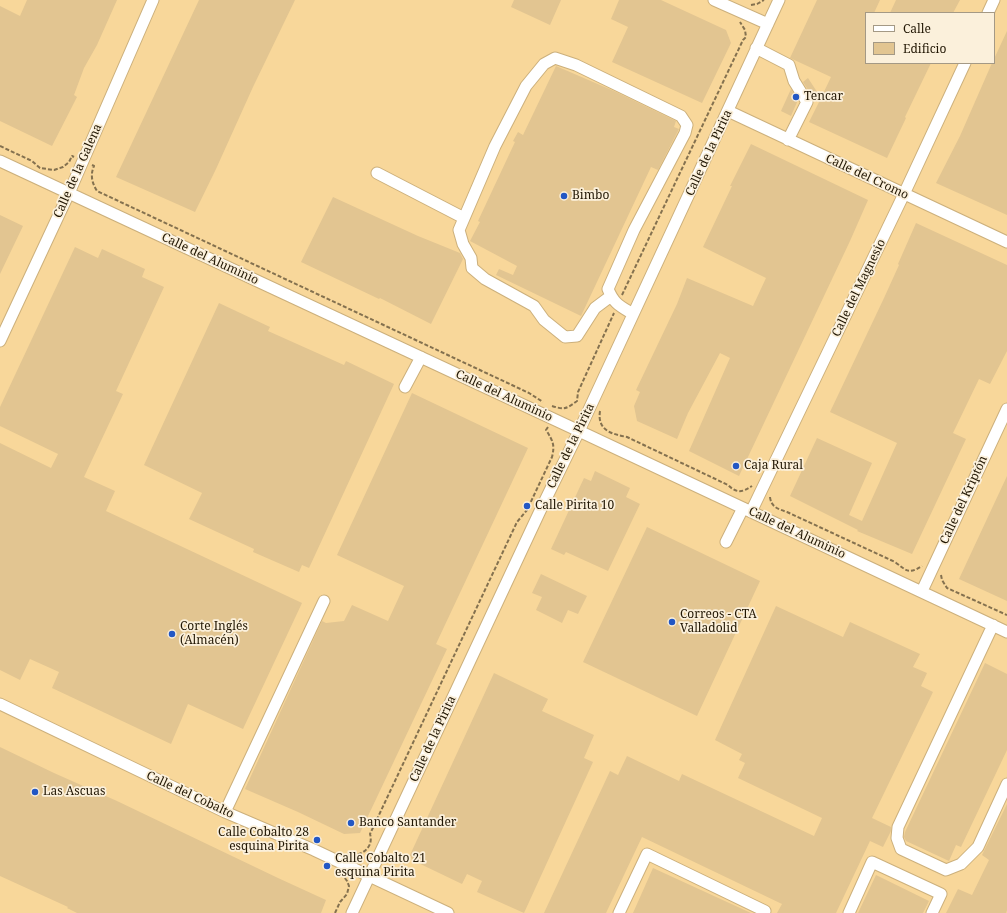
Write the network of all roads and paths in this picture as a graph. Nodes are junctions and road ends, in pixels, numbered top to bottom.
1 (153, 0) edge
2 (714, 0) edge
3 (764, 0) edge
4 (779, 0) edge
5 (994, 0) edge
6 (748, 5) dead end
7 (988, 12) edge
8 (740, 22) dead end
9 (768, 24) junction
10 (756, 48) junction
11 (965, 64) edge
12 (728, 111) junction
13 (788, 140) junction
14 (0, 146) edge
15 (72, 156) dead end
16 (0, 161) edge
17 (94, 166) dead end
18 (377, 173) dead end
19 (69, 193) junction
20 (904, 194) junction
21 (464, 218) junction
22 (1007, 242) edge
23 (614, 300) junction
24 (633, 314) junction
25 (0, 341) edge
26 (421, 357) junction
27 (405, 387) dead end
28 (1007, 409) edge
29 (600, 410) dead end
30 (546, 430) dead end
31 (579, 431) junction
32 (756, 482) dead end
33 (770, 492) dead end
34 (747, 510) junction
35 (726, 542) dead end
36 (927, 561) dead end
37 (941, 575) dead end
38 (922, 591) junction
39 (324, 601) dead end
40 (1007, 615) edge
41 (993, 625) junction
42 (1007, 632) edge
43 (0, 704) edge
44 (1007, 784) edge
45 (225, 812) junction
46 (347, 855) dead end
47 (339, 871) dead end
48 (370, 876) junction
49 (335, 913) edge
50 (352, 913) edge
51 (448, 913) edge
52 (619, 913) edge
53 (764, 913) edge
54 (849, 913) edge
55 (932, 913) edge

1 - 19 street, Calle de la Galena
2 - 9 street
3 - 6 path
4 - 9 street, Calle de la Pirita
5 - 7 street
8 - 23 path
9 - 10 street, Calle de la Pirita
10 - 12 street, Calle de la Pirita
10 - 13 street
11 - 20 street, Calle del Magnesio
12 - 13 street, Calle del Cromo
12 - 24 street, Calle de la Pirita
13 - 20 street, Calle del Cromo
14 - 15 path
16 - 19 street, Calle del Aluminio
17 - 23 path
18 - 21 street
19 - 25 street, Calle de la Galena
19 - 26 street, Calle del Aluminio
20 - 22 street, Calle del Cromo
20 - 34 street, Calle del Magnesio
21 - 23 street
21 - 23 street
23 - 24 street
24 - 31 street, Calle de la Pirita
26 - 27 street
26 - 31 street, Calle del Aluminio
28 - 38 street, Calle del Kriptón
29 - 32 path
30 - 46 path
31 - 34 street, Calle del Aluminio
31 - 48 street, Calle de la Pirita
33 - 36 path
34 - 35 street, Calle del Magnesio
34 - 38 street, Calle del Aluminio
37 - 40 path
38 - 41 street, Calle del Aluminio
39 - 45 street
41 - 42 street, Calle del Aluminio
41 - 44 street
43 - 45 street, Calle del Cobalto
45 - 48 street, Calle del Cobalto
47 - 49 path
48 - 50 street, Calle de la Pirita
48 - 51 street, Calle del Cobalto
52 - 53 street
54 - 55 street

